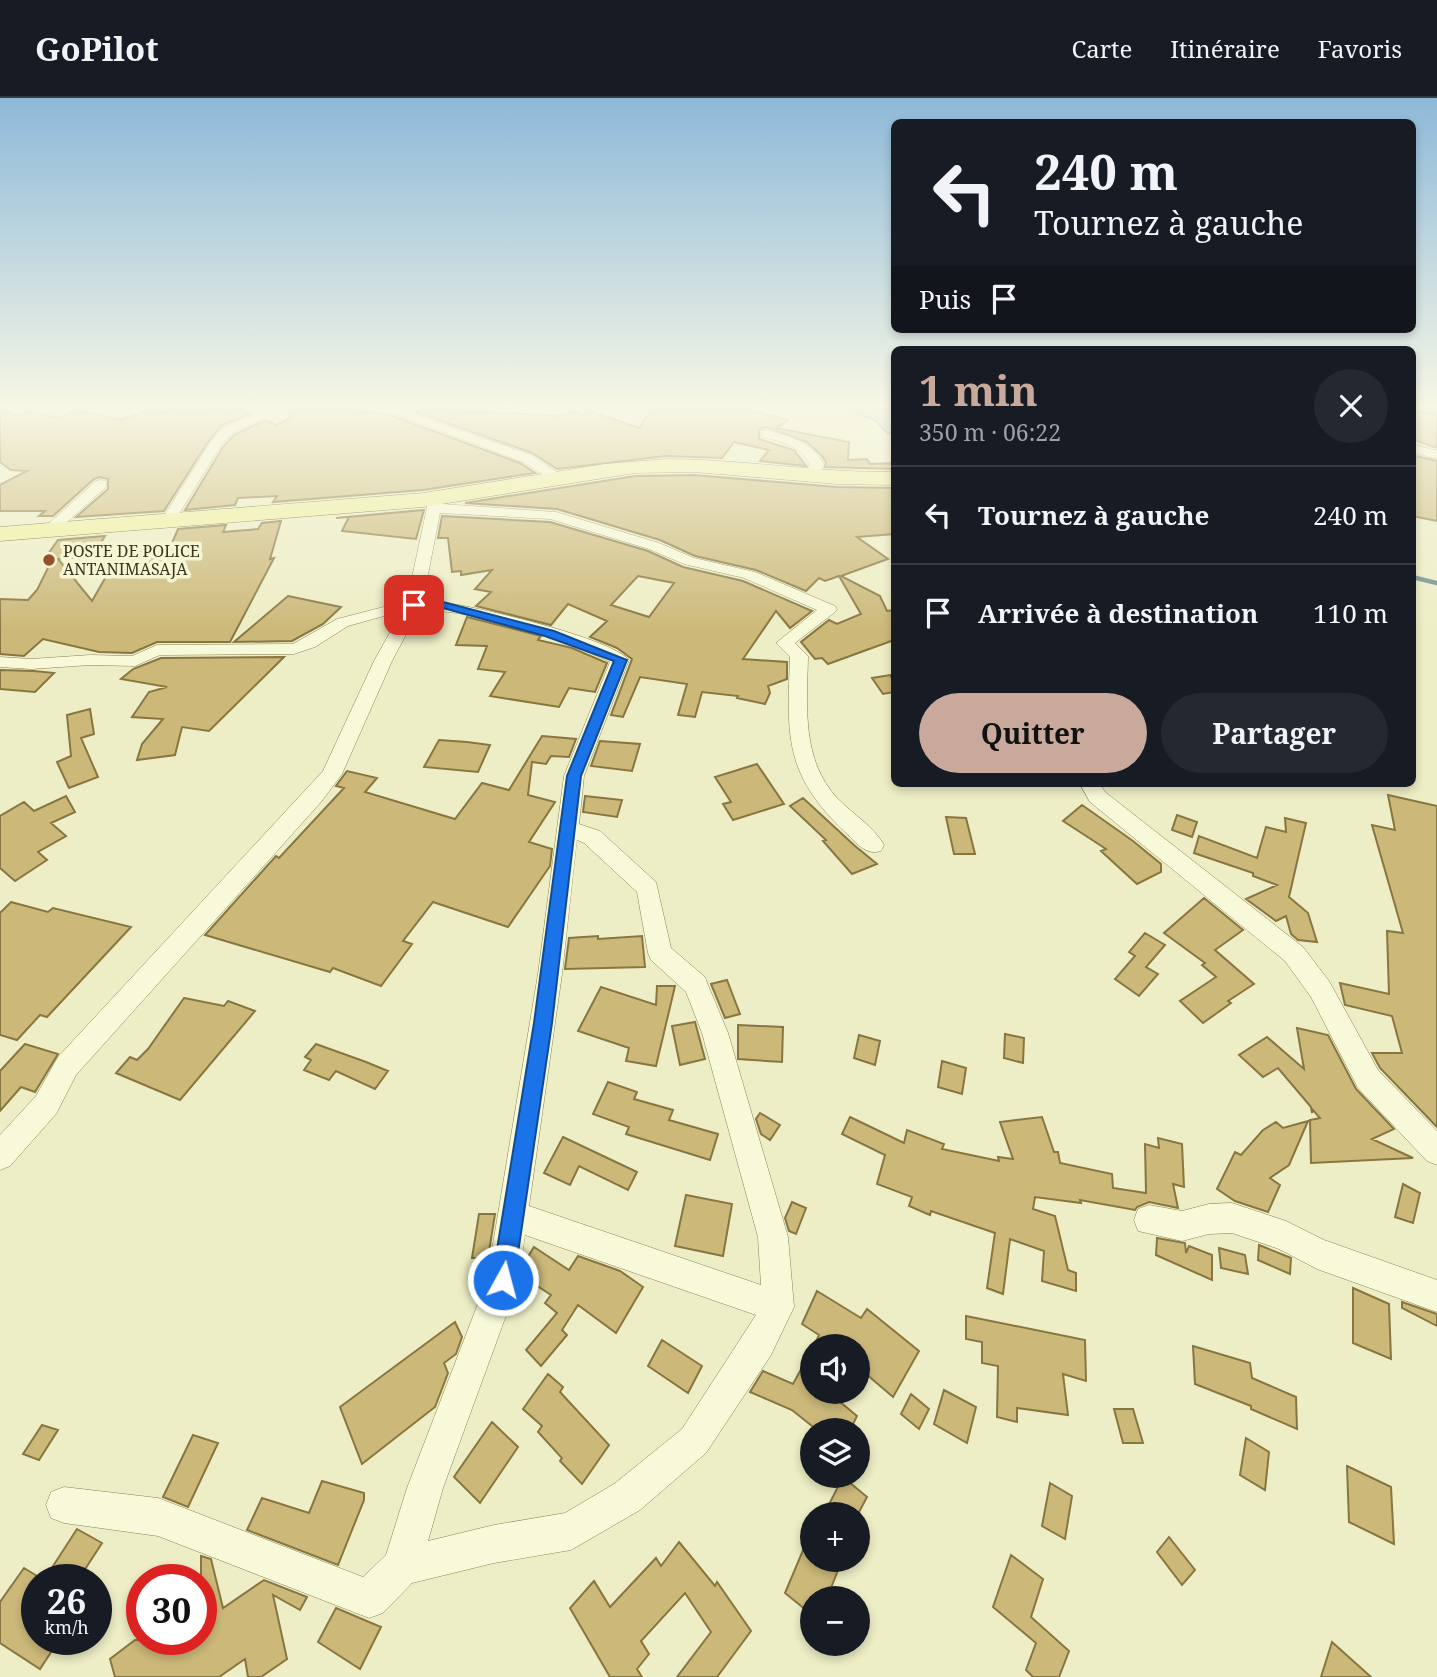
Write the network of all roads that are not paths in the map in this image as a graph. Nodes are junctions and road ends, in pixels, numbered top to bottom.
1 (191, 483) edge
2 (533, 483) edge
3 (101, 484) dead end
4 (435, 503) junction
5 (169, 519) junction
6 (51, 529) junction
7 (0, 534) edge
8 (414, 605) junction
9 (0, 662) edge
10 (1092, 787) edge
11 (568, 830) junction
12 (873, 845) dead end
13 (1437, 1151) edge
14 (0, 1156) edge
15 (512, 1215) junction
16 (1149, 1220) dead end
17 (1437, 1296) edge
18 (778, 1307) junction
19 (64, 1505) dead end
20 (402, 1566) junction

1 - 5 street
2 - 4 main road
3 - 6 street
4 - 5 main road
4 - 8 street
4 - 12 street
5 - 6 main road
6 - 7 main road
8 - 9 street
8 - 11 street
8 - 14 street
10 - 13 street
11 - 15 street
11 - 18 street
15 - 18 street
15 - 20 street
16 - 17 street
18 - 20 street
19 - 20 street

